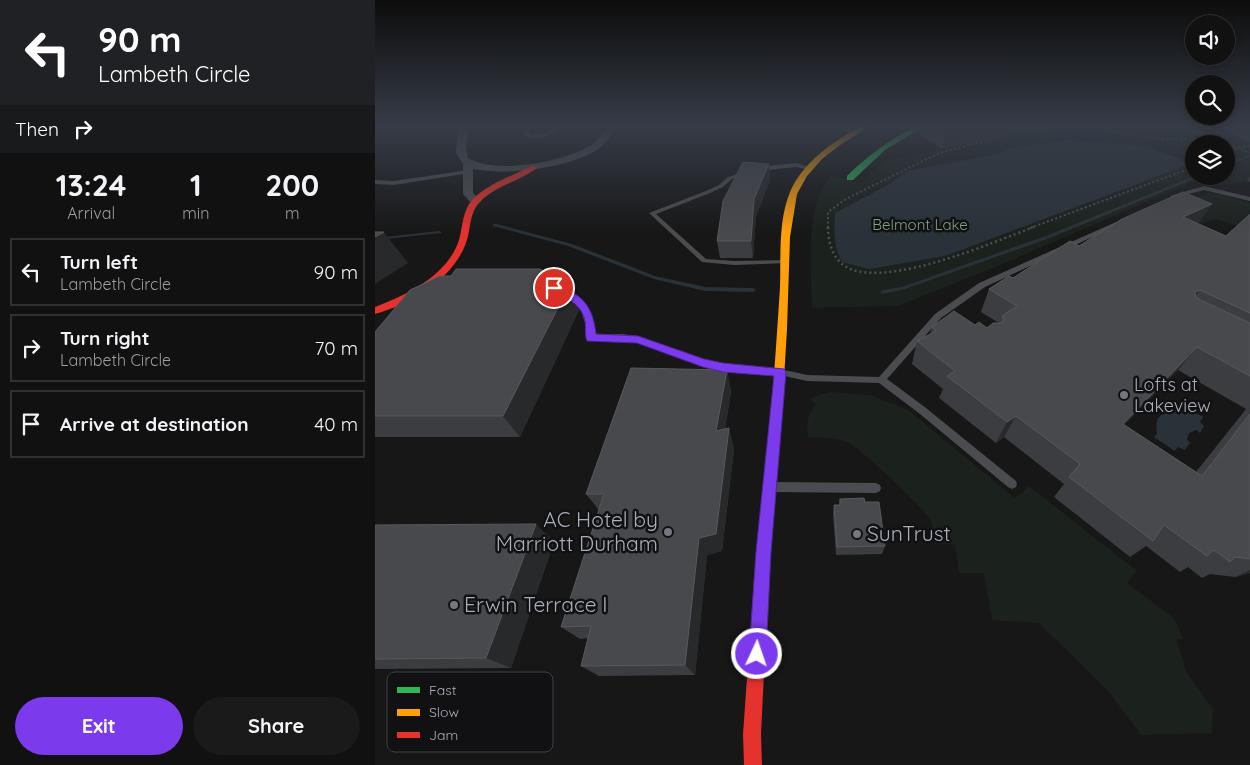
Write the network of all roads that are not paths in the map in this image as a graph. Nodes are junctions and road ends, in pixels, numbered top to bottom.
1 (465, 162) edge
2 (556, 162) edge
3 (815, 162) edge
4 (863, 162) edge
5 (468, 167) junction
6 (534, 167) junction
7 (810, 168) junction
8 (849, 178) dead end
9 (375, 182) edge
10 (1169, 198) edge
11 (1250, 199) edge
12 (475, 201) junction
13 (1124, 221) edge
14 (786, 262) junction
15 (442, 271) junction
16 (455, 273) edge
17 (554, 288) edge
18 (375, 312) edge
19 (944, 312) junction
20 (951, 317) edge
21 (780, 372) junction
22 (881, 380) junction
23 (1012, 484) dead end
24 (769, 487) junction
25 (876, 488) dead end
26 (753, 765) edge

1 - 5 street
2 - 6 street
3 - 7 street
4 - 8 street
5 - 6 street
5 - 9 lane
5 - 12 street
6 - 12 street
7 - 14 street
7 - 14 lane
10 - 11 lane
12 - 15 street
13 - 19 lane
14 - 21 street
15 - 16 lane
15 - 18 street
17 - 21 lane
19 - 20 lane
19 - 22 lane
21 - 22 lane
21 - 24 street
22 - 23 lane
24 - 25 lane
24 - 26 street

